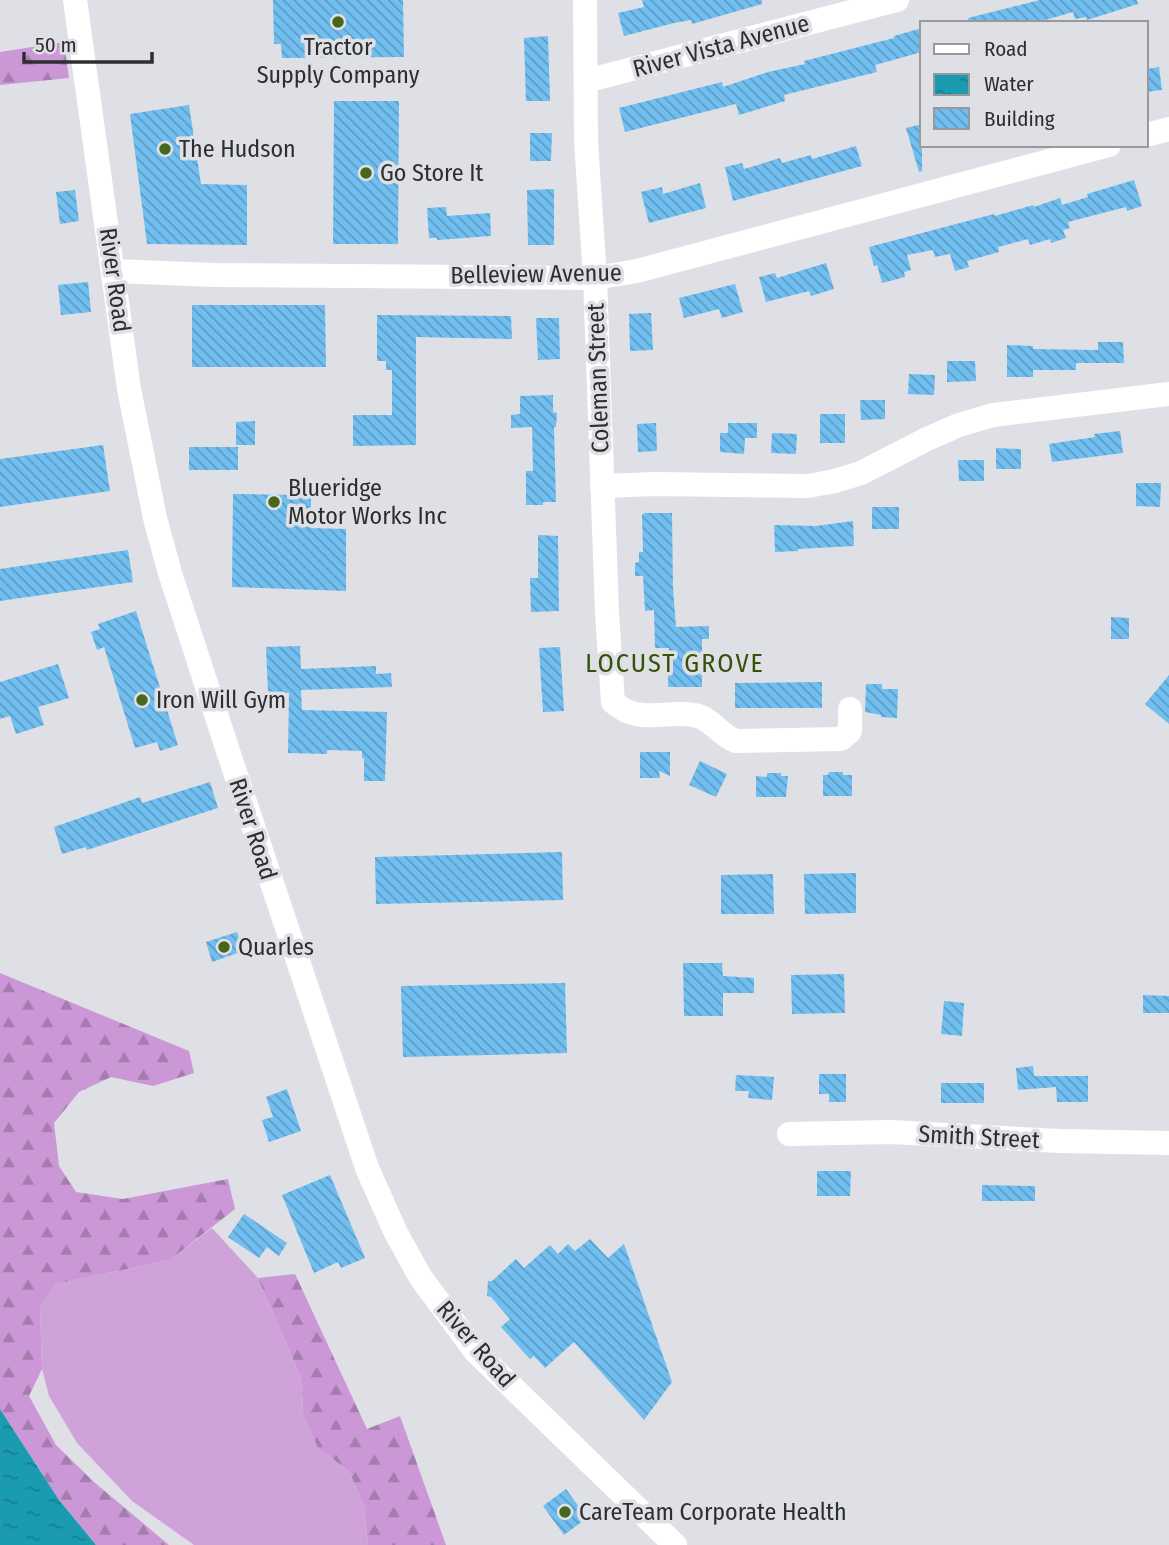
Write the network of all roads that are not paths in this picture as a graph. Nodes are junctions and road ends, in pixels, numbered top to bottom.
1 (75, 0) edge
2 (585, 0) edge
3 (897, 0) edge
4 (586, 80) junction
5 (1169, 129) edge
6 (1148, 134) edge
7 (1101, 147) edge
8 (114, 271) junction
9 (595, 278) junction
10 (1169, 394) edge
11 (602, 486) junction
12 (850, 709) dead end
13 (789, 1134) dead end
14 (1169, 1143) edge
15 (675, 1545) edge

1 - 8 street, River Road
2 - 4 street, Coleman Street
3 - 4 street, River Vista Avenue
4 - 9 street, Coleman Street
5 - 6 street
7 - 9 street, Belleview Avenue
8 - 9 street, Belleview Avenue
8 - 15 street, River Road
9 - 11 street, Coleman Street
10 - 11 street
11 - 12 street, Coleman Street
13 - 14 street, Smith Street

